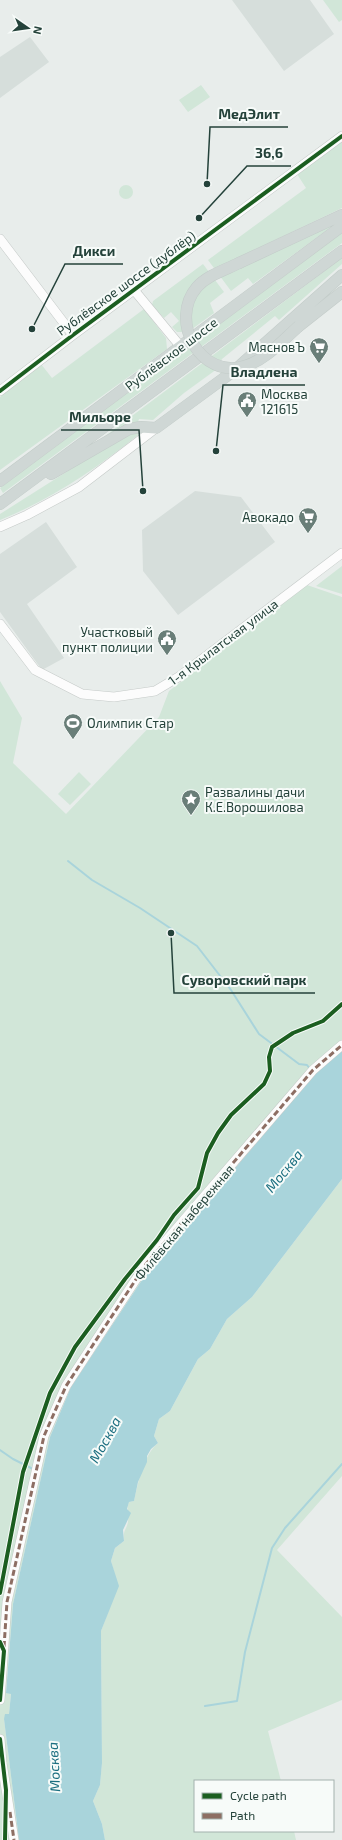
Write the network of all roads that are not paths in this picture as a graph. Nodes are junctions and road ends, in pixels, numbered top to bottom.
1 (342, 136) edge
2 (342, 215) edge
3 (342, 226) edge
4 (0, 239) edge
5 (342, 251) edge
6 (342, 275) edge
7 (134, 290) junction
8 (342, 292) edge
9 (73, 335) junction
10 (181, 346) junction
11 (0, 391) edge
12 (156, 428) junction
13 (0, 481) edge
14 (20, 490) junction
15 (0, 504) edge
16 (0, 527) edge
17 (342, 553) edge
18 (0, 624) edge
19 (342, 1045) edge
20 (0, 1700) edge
21 (0, 1739) edge
22 (14, 1840) edge

1 - 7 street, Рублёвское шоссе (дублёр)
2 - 8 main road, bridge
3 - 10 main road, Рублёвское шоссе
4 - 9 street
5 - 14 main road, Рублёвское шоссе
6 - 12 main road
7 - 9 street, Рублёвское шоссе (дублёр)
7 - 10 street
9 - 11 street, Рублёвское шоссе (дублёр)
10 - 13 main road, Рублёвское шоссе
12 - 14 main road
12 - 16 street
14 - 15 main road, Рублёвское шоссе
17 - 18 street, 1-я Крылатская улица
19 - 20 street, Филёвская набережная
21 - 22 street

